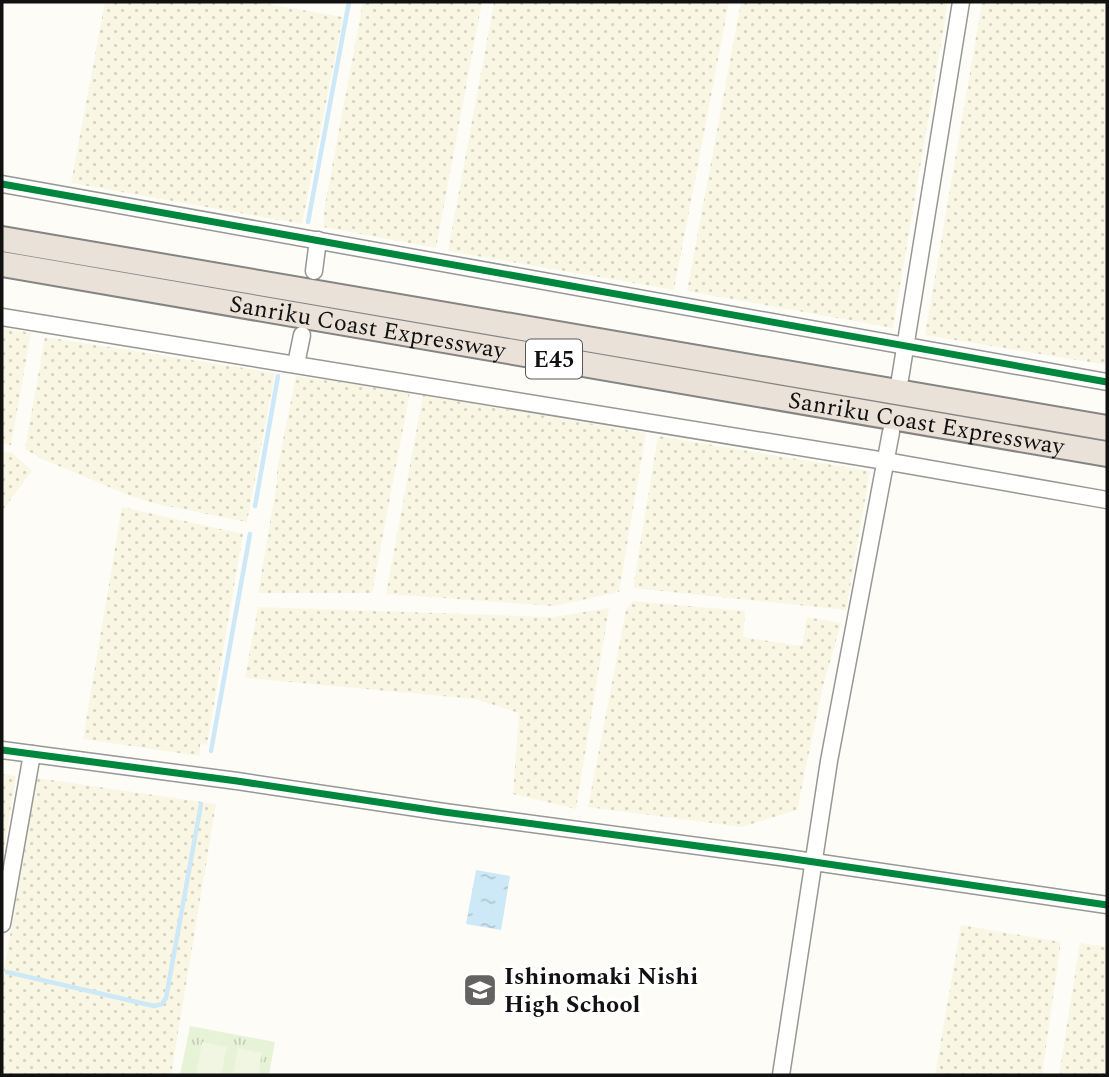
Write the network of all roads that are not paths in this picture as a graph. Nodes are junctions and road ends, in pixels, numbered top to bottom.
1 (961, 2) edge
2 (2, 184) edge
3 (2, 239) edge
4 (318, 240) junction
5 (2, 264) edge
6 (314, 271) dead end
7 (2, 317) edge
8 (302, 335) dead end
9 (905, 347) junction
10 (296, 364) junction
11 (900, 379) dead end
12 (1107, 382) edge
13 (1107, 428) edge
14 (891, 432) dead end
15 (1107, 454) edge
16 (885, 461) junction
17 (1107, 500) edge
18 (2, 750) edge
19 (32, 754) junction
20 (812, 862) junction
21 (1107, 905) edge
22 (2, 924) edge
23 (781, 1075) edge

1 - 9 street
2 - 4 street
3 - 13 highway, Sanriku Coast Expressway / E45
4 - 6 street
4 - 9 street
5 - 15 highway, Sanriku Coast Expressway / E45
7 - 10 street
8 - 10 street
9 - 11 street
9 - 12 street
10 - 16 street
14 - 16 street
16 - 17 street
16 - 20 street
18 - 19 street
19 - 20 street
19 - 22 street
20 - 21 street
20 - 23 street

